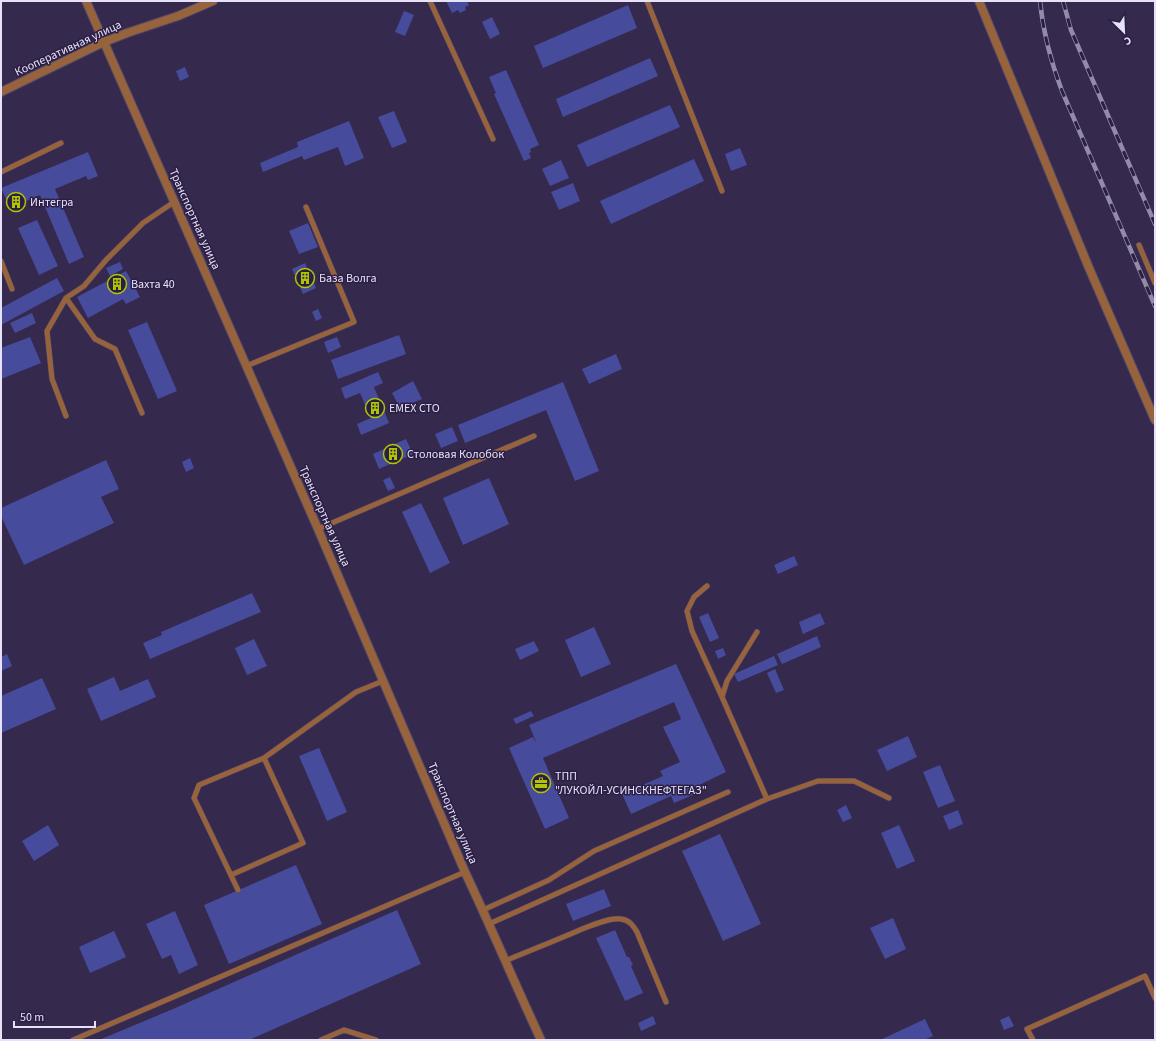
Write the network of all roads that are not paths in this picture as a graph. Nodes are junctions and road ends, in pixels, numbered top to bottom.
1 (86, 1) edge
2 (213, 1) edge
3 (430, 1) edge
4 (647, 1) edge
5 (979, 1) edge
6 (104, 42) junction
7 (1, 92) edge
8 (493, 139) dead end
9 (61, 143) dead end
10 (1, 172) edge
11 (722, 191) dead end
12 (174, 202) junction
13 (306, 207) dead end
14 (1139, 245) dead end
15 (1, 261) edge
16 (1155, 283) edge
17 (12, 289) dead end
18 (66, 298) junction
19 (246, 366) junction
20 (142, 413) dead end
21 (66, 416) dead end
22 (1155, 420) edge
23 (534, 436) dead end
24 (318, 529) junction
25 (707, 586) dead end
26 (757, 632) dead end
27 (383, 681) junction
28 (722, 697) junction
29 (264, 758) junction
30 (728, 792) dead end
31 (889, 798) dead end
32 (767, 799) junction
33 (465, 872) junction
34 (231, 875) junction
35 (238, 890) dead end
36 (483, 910) junction
37 (489, 924) junction
38 (504, 961) junction
39 (1155, 998) edge
40 (666, 1002) dead end
41 (73, 1040) edge
42 (321, 1040) edge
43 (376, 1040) edge
44 (541, 1040) edge
45 (1032, 1040) edge

1 - 6 street, Транспортная улица
2 - 6 street, Кооперативная улица
3 - 8 lane
4 - 11 lane
5 - 22 street
6 - 7 street, Кооперативная улица
6 - 12 street, Транспортная улица
9 - 10 lane
12 - 18 lane
12 - 19 street, Транспортная улица
13 - 19 lane
14 - 16 lane
15 - 17 lane
18 - 20 lane
18 - 21 lane
19 - 24 street, Транспортная улица
23 - 24 lane
24 - 27 street, Транспортная улица
25 - 28 lane
26 - 28 lane
27 - 29 lane
27 - 33 street, Транспортная улица
28 - 32 lane
29 - 34 lane
29 - 34 lane
30 - 36 lane
31 - 32 lane
32 - 37 lane
33 - 36 street, Транспортная улица
33 - 41 lane
34 - 35 lane
36 - 37 street, Транспортная улица
37 - 38 street, Транспортная улица
38 - 40 lane
38 - 44 street, Транспортная улица
39 - 45 lane
42 - 43 lane

